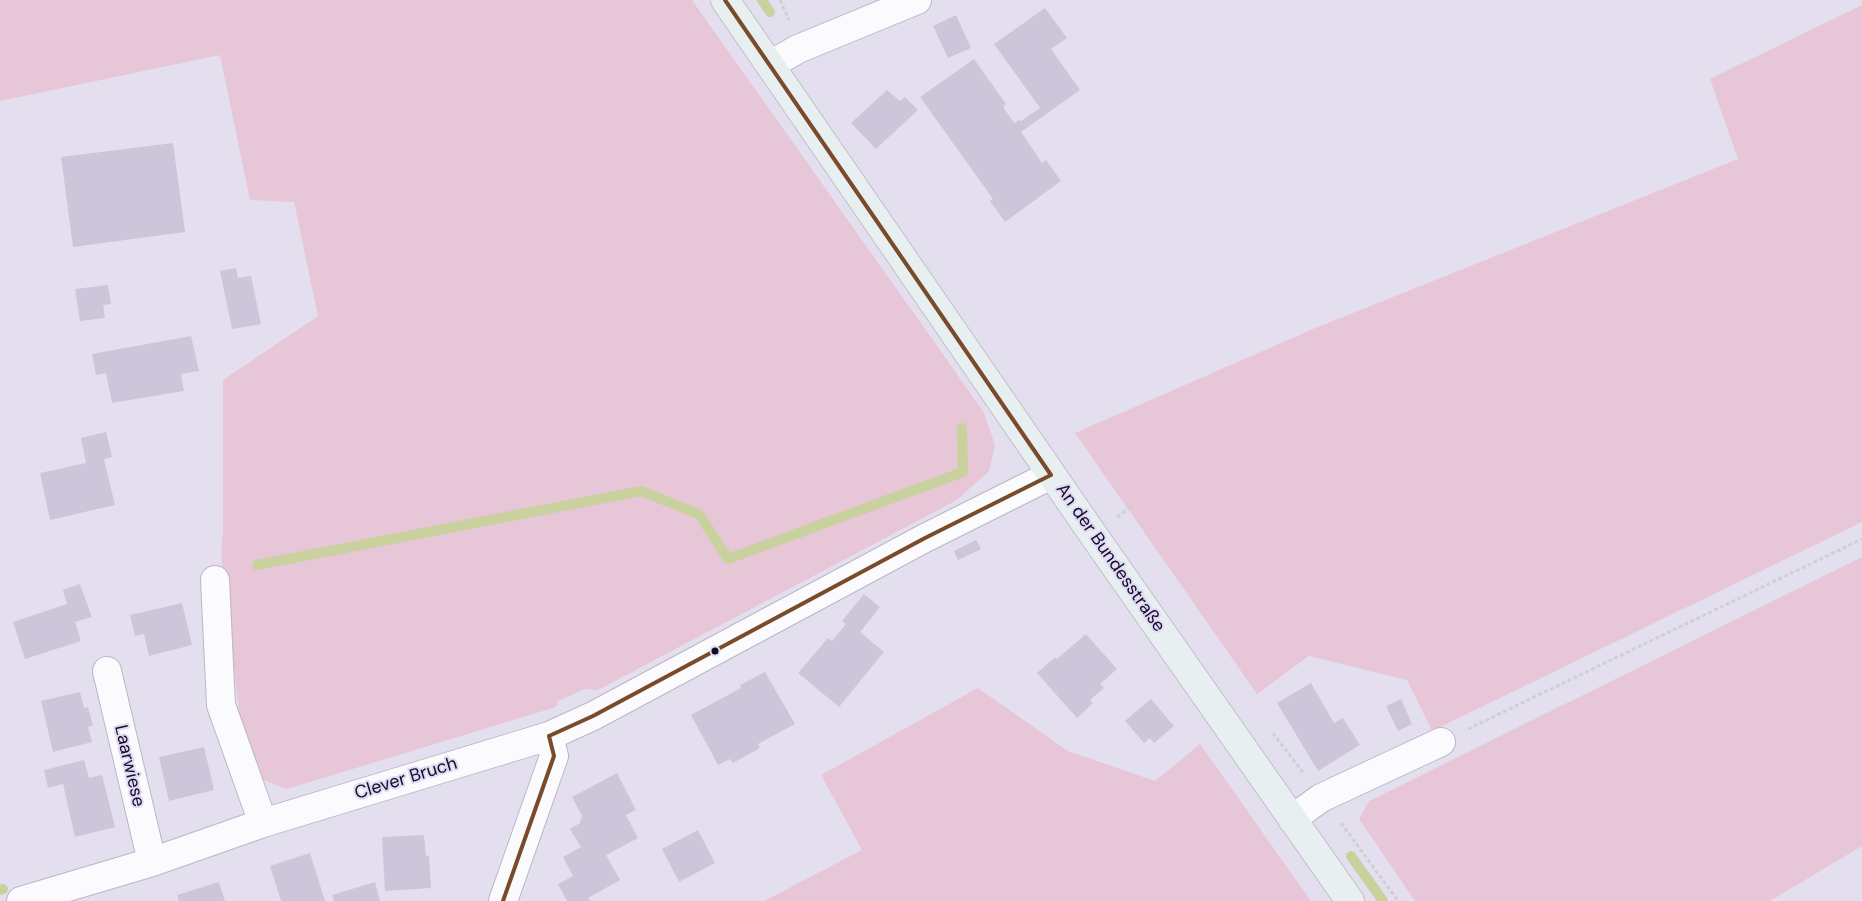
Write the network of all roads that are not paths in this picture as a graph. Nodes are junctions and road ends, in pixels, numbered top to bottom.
1 (725, 0) edge
2 (917, 0) edge
3 (770, 66) junction
4 (1051, 475) junction
5 (215, 580) dead end
6 (107, 671) dead end
7 (549, 736) junction
8 (1440, 742) road end
9 (1292, 819) junction
10 (263, 823) junction
11 (152, 862) junction
12 (21, 901) edge
13 (503, 901) edge
14 (1350, 901) edge

1 - 3 main road, An der Bundesstraße
2 - 3 street
3 - 4 main road, An der Bundesstraße
4 - 7 street, Clever Bruch
4 - 9 main road, An der Bundesstraße
5 - 10 street
6 - 11 street, Laarwiese
7 - 10 street, Clever Bruch
7 - 13 street
8 - 9 street
9 - 14 main road, An der Bundesstraße
10 - 11 street, Clever Bruch
11 - 12 street, Clever Bruch

